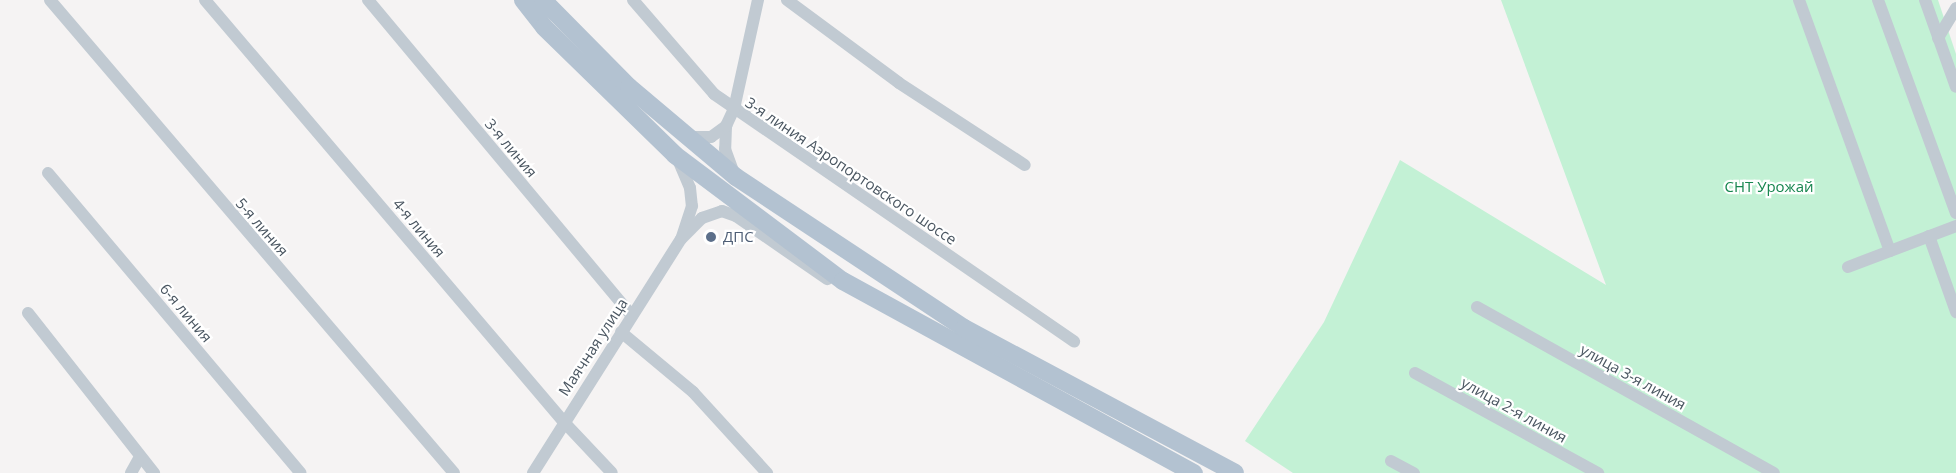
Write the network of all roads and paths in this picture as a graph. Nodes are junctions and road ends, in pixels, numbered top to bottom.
1 (50, 0) edge
2 (205, 0) edge
3 (368, 0) edge
4 (523, 0) edge
5 (543, 0) edge
6 (633, 0) edge
7 (758, 0) edge
8 (787, 0) edge
9 (1799, 0) edge
10 (1878, 0) edge
11 (1925, 0) edge
12 (1956, 8) edge
13 (1938, 38) junction
14 (1956, 87) edge
15 (735, 109) junction
16 (726, 126) junction
17 (686, 137) junction
18 (675, 155) junction
19 (1025, 165) dead end
20 (48, 173) dead end
21 (736, 177) junction
22 (1956, 213) edge
23 (1956, 226) edge
24 (1929, 236) junction
25 (681, 239) junction
26 (1890, 251) junction
27 (1848, 267) dead end
28 (870, 297) junction
29 (1477, 307) dead end
30 (1956, 312) edge
31 (28, 313) dead end
32 (631, 315) junction
33 (621, 332) junction
34 (1074, 341) dead end
35 (1415, 374) dead end
36 (563, 421) junction
37 (140, 457) junction
38 (1391, 461) dead end
39 (131, 473) edge
40 (154, 473) edge
41 (301, 473) edge
42 (454, 473) edge
43 (533, 473) edge
44 (612, 473) edge
45 (767, 473) edge
46 (1194, 473) edge
47 (1235, 473) edge
48 (1414, 473) edge
49 (1598, 473) edge
50 (1774, 473) edge

1 - 42 street, 5-я линия
2 - 36 street, 4-я линия
3 - 32 street, 3-я линия
4 - 18 main road
5 - 17 main road
6 - 15 street, 3-я линия Аэропортовского шоссе
7 - 15 street
8 - 19 street
9 - 26 street
10 - 22 street
11 - 13 street
12 - 13 street
13 - 14 street
15 - 16 street
15 - 34 street, 3-я линия Аэропортовского шоссе
16 - 17 street
16 - 21 street
17 - 21 main road
18 - 25 street
18 - 28 main road
20 - 41 street, 6-я линия
21 - 47 main road
23 - 24 street
24 - 26 street
24 - 30 street
25 - 28 street
25 - 32 street, Маячная улица
26 - 27 street
28 - 46 main road
29 - 50 street, улица 3-я линия
31 - 37 street
32 - 33 street, Маячная улица
33 - 36 street, Маячная улица
33 - 45 street
35 - 49 street, улица 2-я линия
36 - 43 street, Маячная улица
36 - 44 street, 4-я линия
37 - 39 street
37 - 40 street
38 - 48 street

